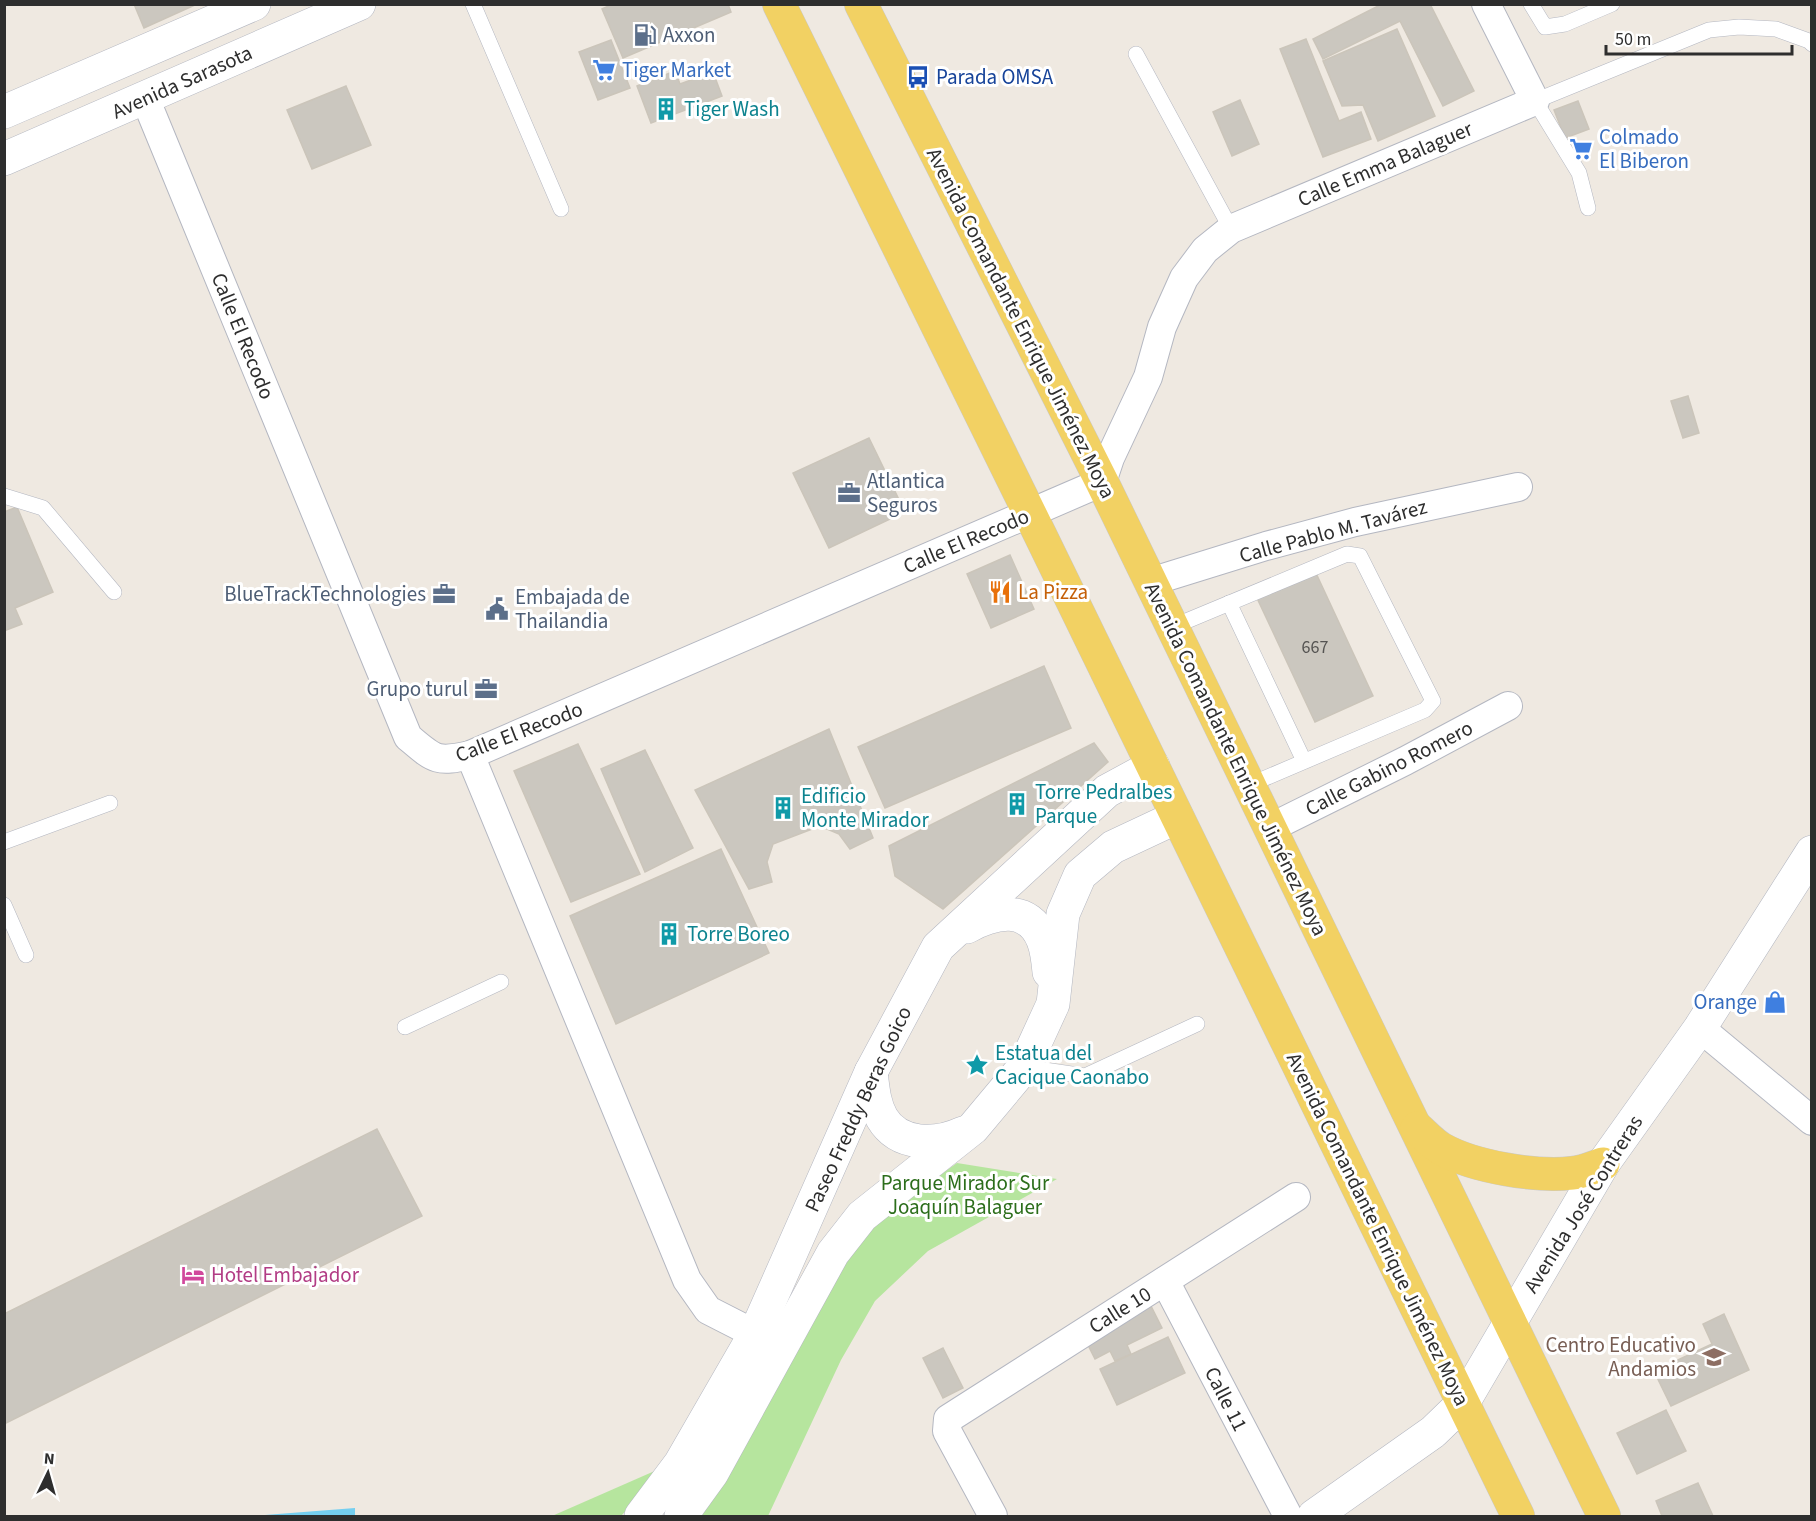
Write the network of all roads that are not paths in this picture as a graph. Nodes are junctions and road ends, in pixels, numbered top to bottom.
1 (359, 4) edge
2 (473, 4) edge
3 (779, 4) edge
4 (861, 4) edge
5 (1486, 4) edge
6 (1531, 4) edge
7 (1612, 4) edge
8 (254, 5) edge
9 (1812, 44) edge
10 (1136, 54) dead end
11 (145, 98) junction
12 (1535, 101) junction
13 (4, 112) edge
14 (4, 159) edge
15 (1588, 208) dead end
16 (561, 209) dead end
17 (1231, 229) junction
18 (1102, 482) junction
19 (1518, 487) dead end
20 (4, 496) edge
21 (1030, 514) junction
22 (1150, 582) junction
23 (114, 592) dead end
24 (1229, 603) junction
25 (1172, 627) junction
26 (1508, 706) dead end
27 (470, 755) junction
28 (1304, 761) junction
29 (1153, 766) junction
30 (1249, 785) junction
31 (111, 803) dead end
32 (1178, 817) junction
33 (1270, 828) junction
34 (4, 842) edge
35 (1812, 852) edge
36 (4, 904) edge
37 (938, 947) junction
38 (26, 955) dead end
39 (501, 982) dead end
40 (1053, 1004) junction
41 (1197, 1024) dead end
42 (405, 1027) dead end
43 (1700, 1029) junction
44 (1024, 1067) junction
45 (871, 1072) junction
46 (1812, 1121) edge
47 (1415, 1127) junction
48 (973, 1128) junction
49 (1603, 1164) junction
50 (1296, 1197) dead end
51 (1165, 1281) junction
52 (1510, 1323) junction
53 (755, 1334) junction
54 (1463, 1403) junction
55 (641, 1516) edge
56 (681, 1516) edge
57 (993, 1516) edge
58 (1308, 1516) edge
59 (1518, 1516) edge
60 (1604, 1516) edge

1 - 11 street, Avenida Sarasota
2 - 16 lane
3 - 21 main road, Avenida Comandante Enrique Jiménez Moya
4 - 18 main road, Avenida Comandante Enrique Jiménez Moya
5 - 12 street
6 - 7 lane
8 - 13 street, Avenida Sarasota
9 - 12 lane, Calle Emma Balaguer
10 - 17 lane
11 - 14 street, Avenida Sarasota
11 - 27 street, Calle El Recodo
12 - 15 lane
12 - 17 street, Calle Emma Balaguer
17 - 18 street, Calle Emma Balaguer
18 - 21 street, Calle El Recodo
18 - 22 main road, Avenida Comandante Enrique Jiménez Moya
19 - 22 street, Calle Pablo M. Tavárez
20 - 23 lane
21 - 27 street, Calle El Recodo
21 - 29 main road, Avenida Comandante Enrique Jiménez Moya
22 - 25 main road, Avenida Comandante Enrique Jiménez Moya
24 - 25 lane
24 - 28 lane
24 - 28 lane
25 - 30 main road, Avenida Comandante Enrique Jiménez Moya
26 - 33 street, Calle Gabino Romero
27 - 53 street
28 - 30 lane
29 - 32 main road, Avenida Comandante Enrique Jiménez Moya
29 - 37 street, Paseo Freddy Beras Goico
30 - 33 main road, Avenida Comandante Enrique Jiménez Moya
31 - 34 lane
32 - 40 street, Paseo Freddy Beras Goico
32 - 54 main road, Avenida Comandante Enrique Jiménez Moya
33 - 47 main road, Avenida Comandante Enrique Jiménez Moya
35 - 43 street, Avenida José Contreras
36 - 38 lane
37 - 40 street
37 - 45 street, Paseo Freddy Beras Goico
39 - 42 lane
40 - 44 street, Paseo Freddy Beras Goico
41 - 44 lane
43 - 46 street
43 - 49 street, Avenida José Contreras
44 - 48 street, Paseo Freddy Beras Goico
45 - 48 street
45 - 53 street, Paseo Freddy Beras Goico
47 - 49 main road
47 - 52 main road, Avenida Comandante Enrique Jiménez Moya
48 - 56 street, Paseo Freddy Beras Goico
49 - 52 street, Avenida José Contreras
50 - 51 street, Calle 10
51 - 57 street, Calle 10
51 - 58 street, Calle 11
52 - 54 street, Avenida José Contreras
52 - 60 main road, Avenida Comandante Enrique Jiménez Moya
53 - 55 street, Paseo Freddy Beras Goico
54 - 58 street, Avenida José Contreras
54 - 59 main road, Avenida Comandante Enrique Jiménez Moya

